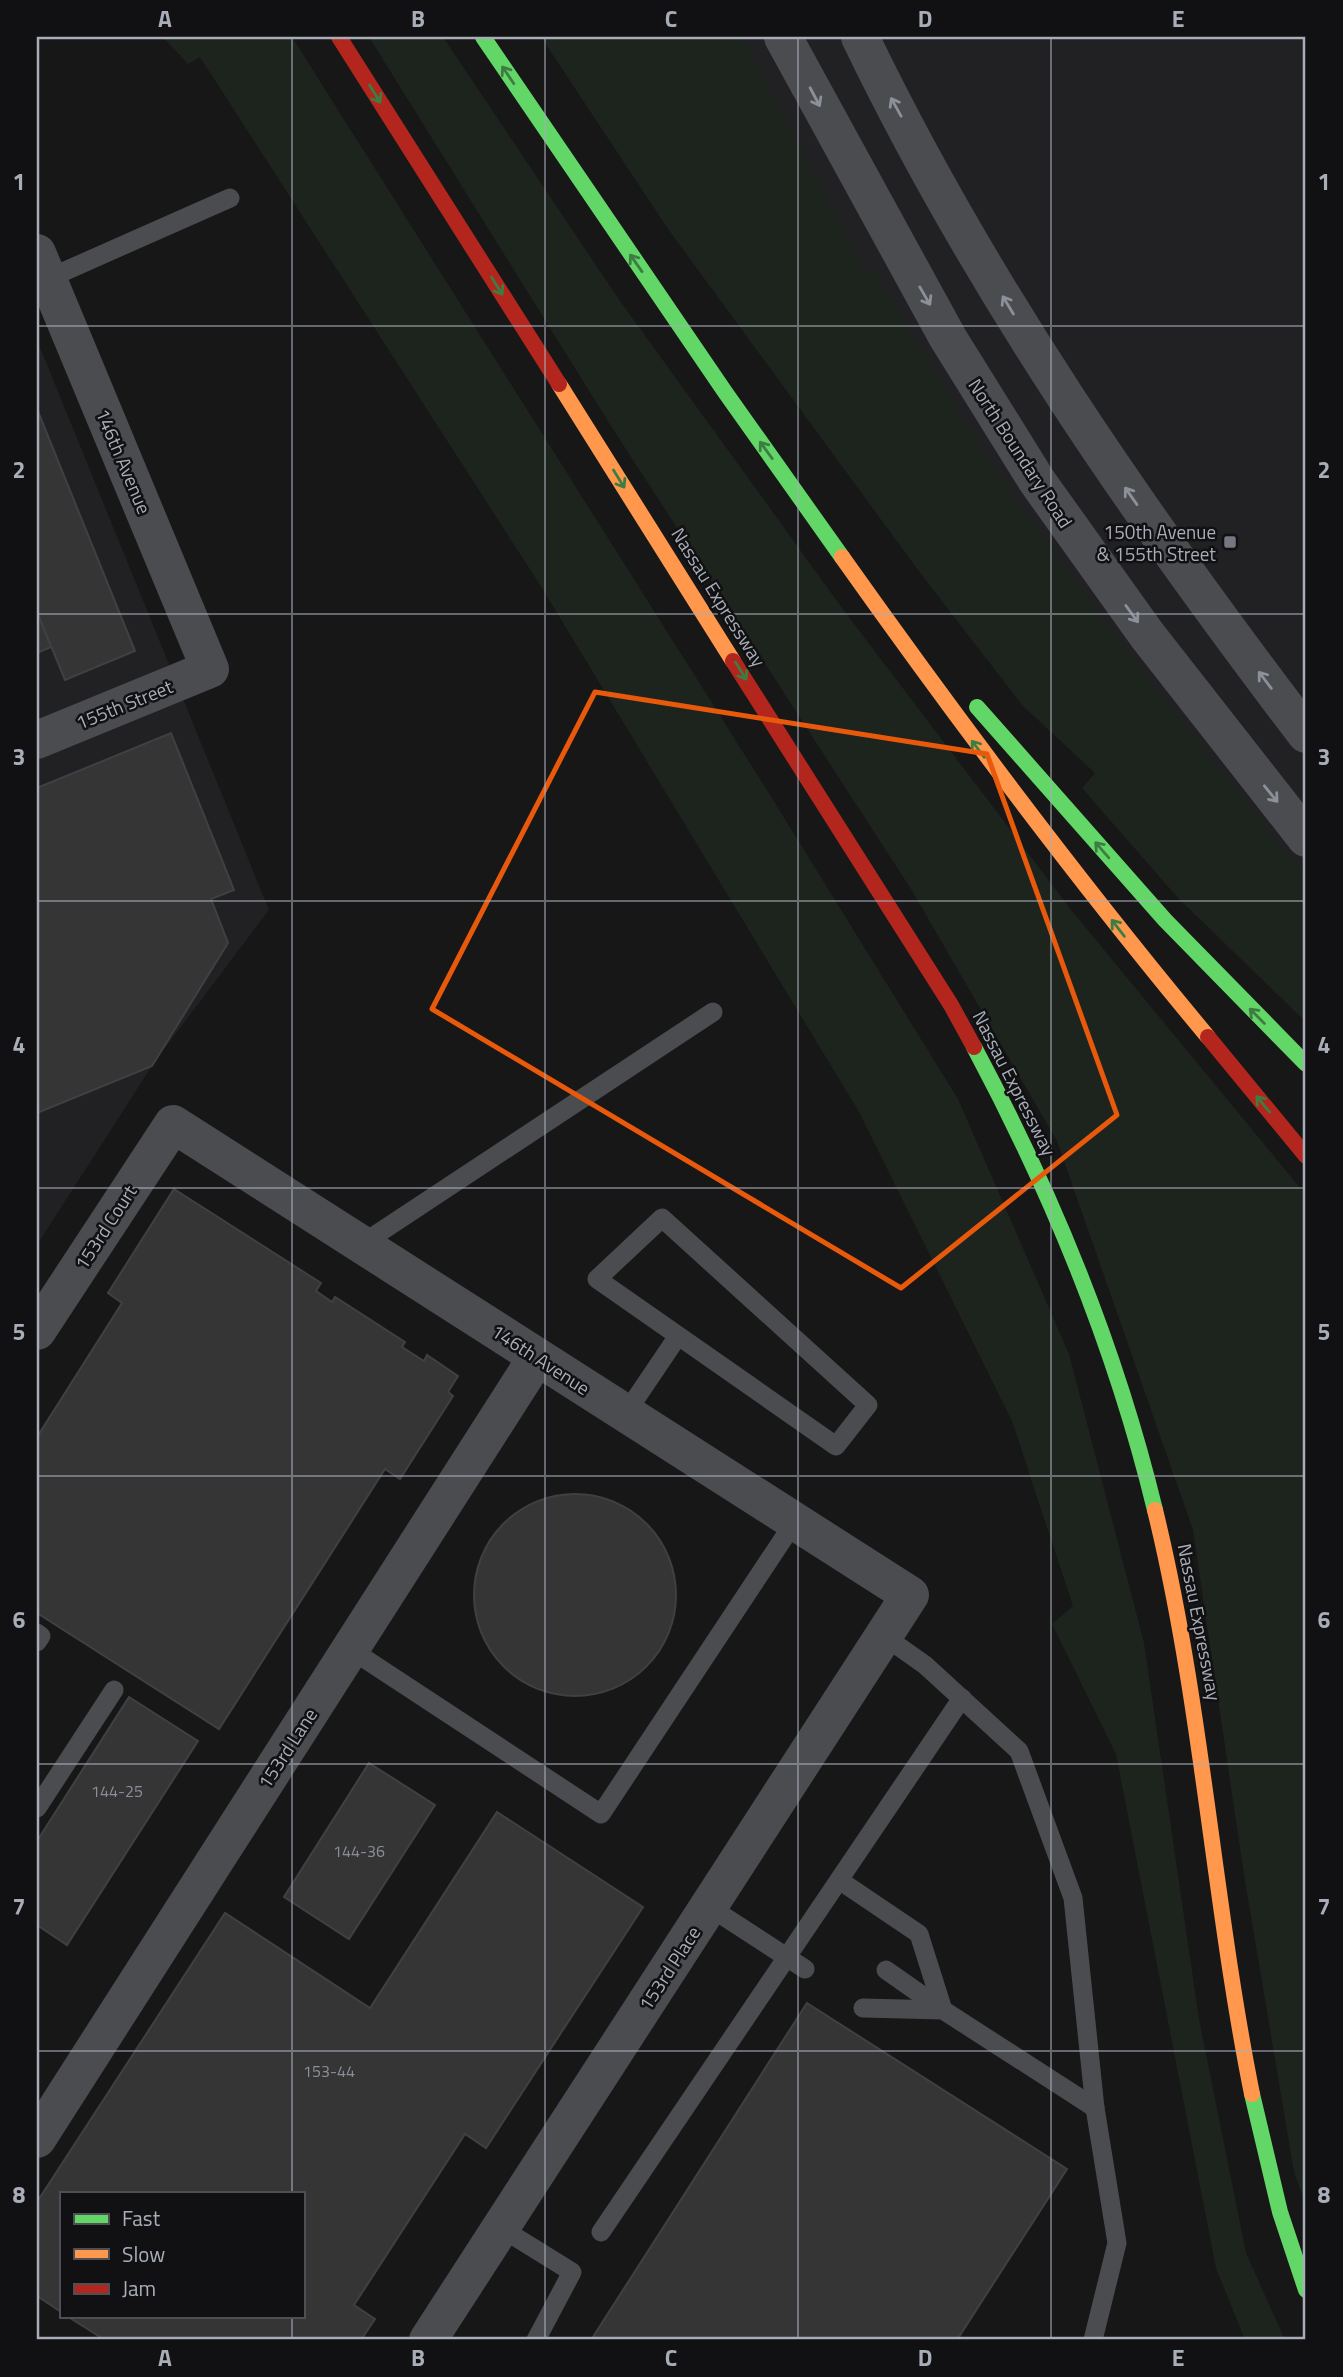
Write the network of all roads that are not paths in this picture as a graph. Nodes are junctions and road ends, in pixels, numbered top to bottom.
1 (339, 37) edge
2 (483, 37) edge
3 (783, 37) edge
4 (860, 37) edge
5 (230, 198) dead end
6 (40, 262) edge
7 (806, 505) junction
8 (931, 652) dead end
9 (210, 668) joint
10 (967, 694) dead end
11 (1306, 734) edge
12 (37, 740) edge
13 (1306, 838) edge
14 (713, 1012) dead end
15 (1306, 1064) edge
16 (173, 1124) joint
17 (1306, 1156) edge
18 (362, 1244) junction
19 (37, 1331) edge
20 (678, 1336) junction
21 (537, 1357) junction
22 (626, 1413) junction
23 (795, 1521) junction
24 (910, 1595) joint
25 (37, 1633) edge
26 (884, 1636) junction
27 (37, 1642) edge
28 (350, 1649) junction
29 (114, 1690) dead end
30 (962, 1698) junction
31 (37, 1808) edge
32 (839, 1880) junction
33 (708, 1906) junction
34 (812, 1920) junction
35 (829, 1932) dead end
36 (787, 1957) junction
37 (805, 1969) dead end
38 (886, 1970) dead end
39 (863, 2008) dead end
40 (943, 2010) junction
41 (1095, 2108) junction
42 (37, 2139) edge
43 (501, 2228) junction
44 (601, 2232) dead end
45 (1306, 2290) edge
46 (428, 2340) edge
47 (536, 2340) edge
48 (1093, 2340) edge

1 -> 45 highway, Nassau Expressway
7 -> 2 highway
3 -> 13 street, North Boundary Road
11 -> 4 street
5 - 6 lane
6 - 9 street, 146th Avenue
7 - 8 highway
17 -> 7 highway
9 - 12 street, 155th Street
15 -> 10 highway
14 - 18 lane
16 - 18 street, 146th Avenue
16 - 19 street, 153rd Court
18 - 21 street, 146th Avenue
20 - 20 lane
20 - 22 lane
21 - 22 street, 146th Avenue
21 - 28 street, 153rd Lane
22 - 23 street, 146th Avenue
23 - 24 street, 146th Avenue
23 - 28 lane
24 - 26 street, 153rd Place
25 - 27 lane
26 - 30 lane
26 - 33 street, 153rd Place
28 - 42 street, 153rd Lane
29 - 31 lane
30 - 32 lane
30 - 41 lane
32 - 34 lane
32 - 40 lane
33 - 36 lane
33 - 43 street, 153rd Place
34 - 35 lane
34 - 36 lane
36 - 37 lane
36 - 44 lane
38 - 40 lane
39 - 40 lane
40 - 41 lane
41 - 48 lane
43 - 46 street, 153rd Place
43 - 47 lane

